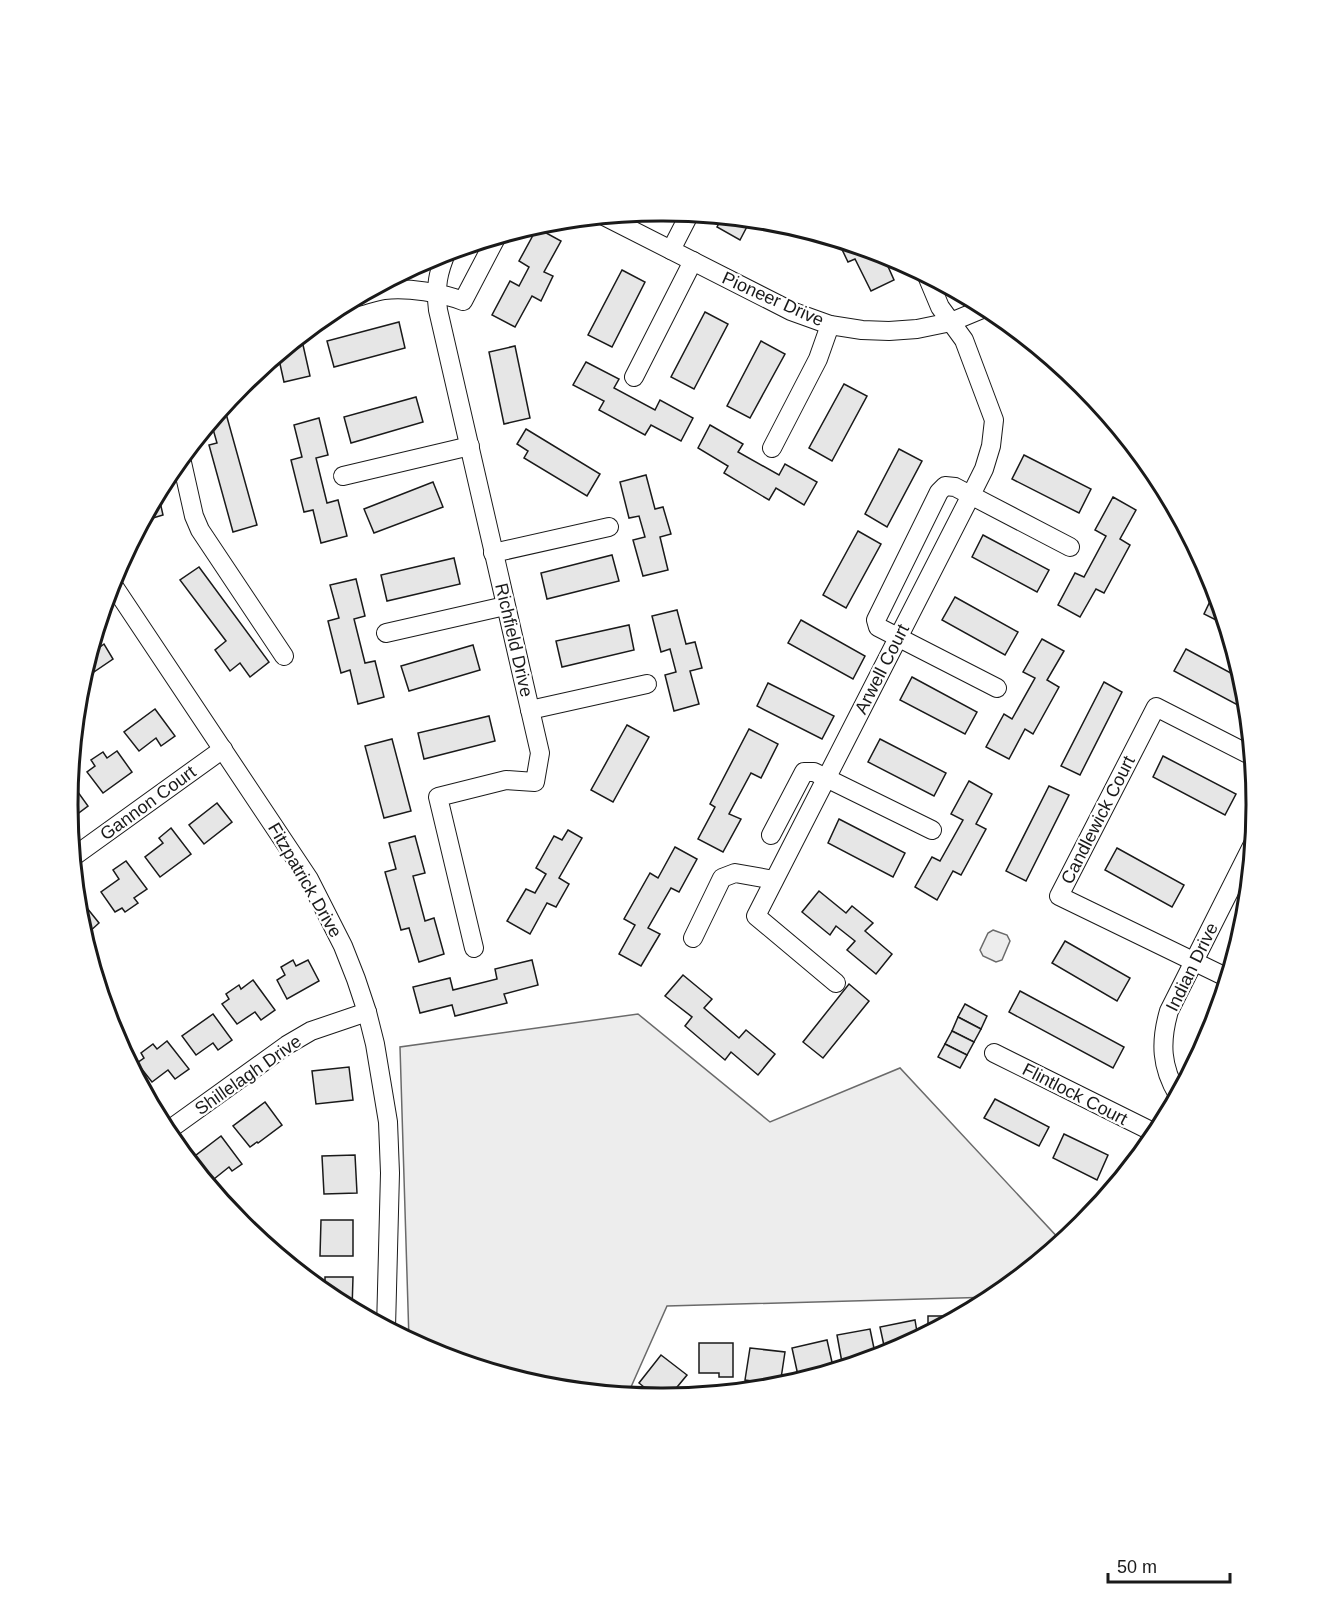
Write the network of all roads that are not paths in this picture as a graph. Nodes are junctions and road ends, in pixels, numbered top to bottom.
1 (686, 222) edge
2 (617, 223) edge
3 (492, 246) edge
4 (671, 250) junction
5 (693, 261) junction
6 (443, 264) edge
7 (402, 282) edge
8 (932, 287) edge
9 (435, 292) junction
10 (975, 312) edge
11 (951, 322) junction
12 (830, 325) junction
13 (634, 377) dead end
14 (470, 446) junction
15 (772, 448) dead end
16 (184, 470) edge
17 (343, 476) dead end
18 (971, 495) junction
19 (609, 527) dead end
20 (1070, 547) dead end
21 (493, 553) junction
22 (118, 592) edge
23 (506, 606) junction
24 (386, 633) dead end
25 (899, 637) junction
26 (284, 656) dead end
27 (647, 684) dead end
28 (997, 688) dead end
29 (530, 710) junction
30 (223, 749) junction
31 (1243, 752) edge
32 (826, 778) junction
33 (932, 830) dead end
34 (771, 835) dead end
35 (80, 852) edge
36 (1243, 864) edge
37 (774, 880) junction
38 (693, 938) dead end
39 (474, 948) dead end
40 (1193, 962) junction
41 (1220, 975) edge
42 (836, 983) dead end
43 (367, 1012) junction
44 (994, 1053) dead end
45 (1174, 1087) edge
46 (174, 1126) edge
47 (1148, 1129) edge
48 (386, 1319) edge

1 - 4 street
2 - 4 street, Pioneer Drive
3 - 9 street
4 - 5 street, Pioneer Drive
5 - 12 street, Pioneer Drive
5 - 13 street
6 - 9 street, Richfield Drive
7 - 9 street
8 - 11 street, Arwell Court
9 - 14 street, Richfield Drive
10 - 11 street, Pioneer Drive
11 - 12 street, Pioneer Drive
11 - 18 street, Arwell Court
12 - 15 street
14 - 17 street
14 - 21 street, Richfield Drive
16 - 26 street
18 - 20 street
18 - 25 street, Arwell Court
18 - 25 street
19 - 21 street
21 - 23 street, Richfield Drive
22 - 30 street, Fitzpatrick Drive
23 - 24 street
23 - 29 street, Richfield Drive
25 - 28 street
25 - 32 street, Arwell Court
27 - 29 street
29 - 39 street, Richfield Drive
30 - 35 street, Gannon Court
30 - 43 street, Fitzpatrick Drive
31 - 40 street, Candlewick Court
32 - 33 street
32 - 34 street
32 - 37 street, Arwell Court
36 - 40 street, Indian Drive
37 - 38 street
37 - 42 street, Arwell Court
40 - 41 street
40 - 45 street, Indian Drive
43 - 46 street, Shillelagh Drive
43 - 48 street, Fitzpatrick Drive
44 - 47 street, Flintlock Court

